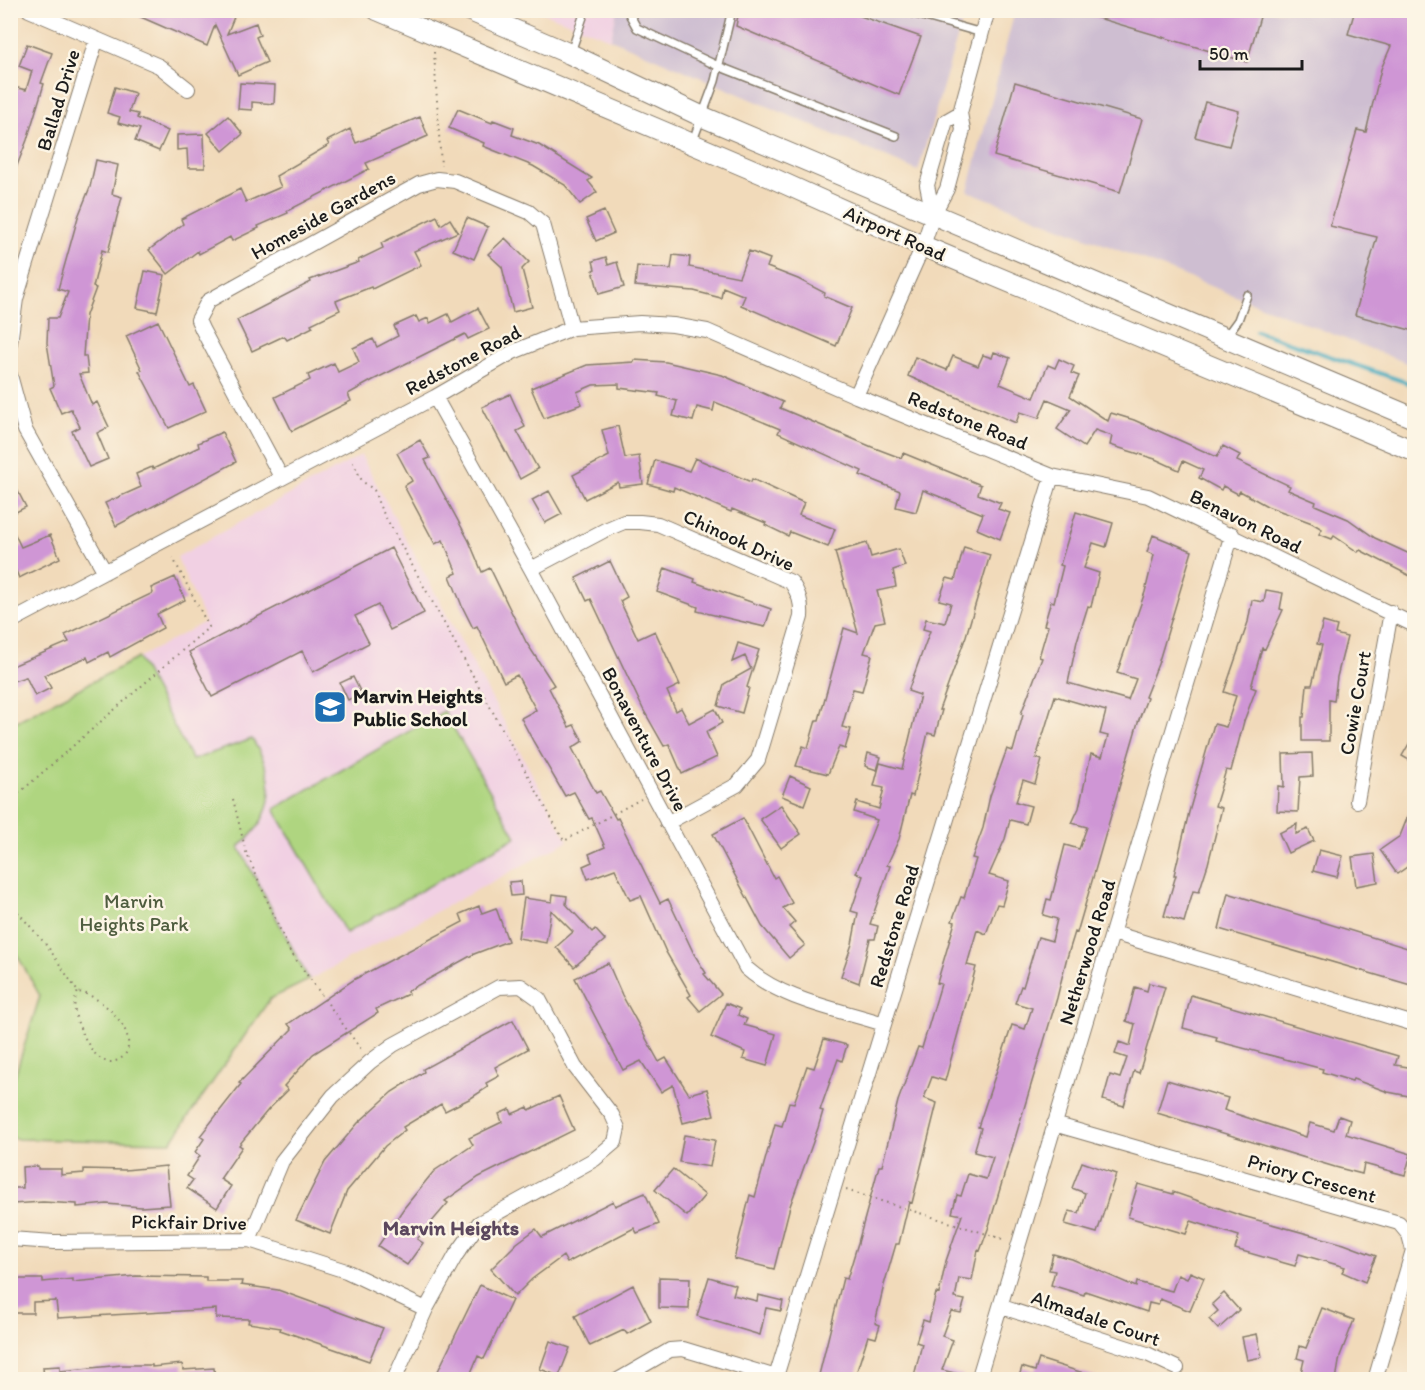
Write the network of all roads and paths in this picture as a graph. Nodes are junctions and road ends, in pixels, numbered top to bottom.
1 (29, 10) edge
2 (377, 10) edge
3 (468, 10) edge
4 (627, 10) edge
5 (732, 10) edge
6 (901, 10) edge
7 (987, 10) edge
8 (585, 11) edge
9 (982, 33) junction
10 (96, 41) junction
11 (434, 52) dead end
12 (570, 54) junction
13 (718, 66) junction
14 (558, 87) junction
15 (188, 89) dead end
16 (960, 113) junction
17 (701, 116) junction
18 (896, 136) dead end
19 (692, 146) junction
20 (437, 179) junction
21 (933, 215) junction
22 (923, 246) junction
23 (1247, 295) dead end
24 (572, 328) junction
25 (1225, 339) junction
26 (10, 343) edge
27 (1215, 368) junction
28 (10, 375) edge
29 (856, 396) junction
30 (435, 397) junction
31 (1414, 418) edge
32 (1414, 451) edge
33 (353, 462) dead end
34 (1052, 476) junction
35 (281, 477) junction
36 (1232, 534) junction
37 (173, 558) dead end
38 (531, 569) junction
39 (105, 572) junction
40 (1391, 612) junction
41 (10, 622) edge
42 (1414, 625) edge
43 (652, 794) junction
44 (233, 799) dead end
45 (10, 801) edge
46 (1357, 801) dead end
47 (667, 823) junction
48 (10, 903) edge
49 (1113, 933) junction
50 (78, 992) junction
51 (884, 1024) junction
52 (1414, 1024) edge
53 (370, 1062) junction
54 (1054, 1124) junction
55 (834, 1186) junction
56 (10, 1239) edge
57 (249, 1240) junction
58 (1020, 1245) junction
59 (1002, 1308) junction
60 (426, 1309) junction
61 (1178, 1368) dead end
62 (775, 1378) edge
63 (394, 1380) edge
64 (618, 1380) edge
65 (978, 1380) edge
66 (1375, 1380) edge

1 - 10 street
2 - 14 main road, Airport Road
3 - 12 main road, Airport Road
4 - 13 lane
5 - 13 lane
6 - 9 lane
7 - 9 street
8 - 12 lane
9 - 16 street
10 - 15 street
10 - 26 street, Ballad Drive
11 - 20 path
12 - 14 main road
12 - 17 main road, Airport Road
13 - 17 lane
13 - 18 lane
14 - 19 main road, Airport Road
16 - 21 street
16 - 21 street
17 - 19 lane
17 - 21 main road, Airport Road
19 - 22 main road, Airport Road
20 - 24 street
20 - 35 street, Homeside Gardens
21 - 22 street
21 - 25 main road, Airport Road
22 - 27 main road, Airport Road
22 - 29 street
23 - 25 lane
24 - 29 street, Redstone Road
24 - 30 street, Redstone Road
25 - 27 main road
25 - 31 main road, Airport Road
27 - 32 main road, Airport Road
28 - 39 street
29 - 34 street, Redstone Road
30 - 35 street, Redstone Road
30 - 38 street, Bonaventure Drive
33 - 43 path
34 - 36 street, Benavon Road
34 - 51 street, Redstone Road
35 - 39 street, Redstone Road
36 - 40 street, Benavon Road
36 - 49 street, Netherwood Road
37 - 45 path
38 - 43 street, Bonaventure Drive
38 - 47 street, Chinook Drive
39 - 41 street, Redstone Road
40 - 42 street, Benavon Road
40 - 46 street, Cowie Court
43 - 47 street, Bonaventure Drive
44 - 53 path
47 - 51 street, Bonaventure Drive
48 - 50 path
49 - 52 street
49 - 54 street, Netherwood Road
50 - 50 path
51 - 55 street, Redstone Road
53 - 57 street
53 - 60 street
54 - 58 street, Netherwood Road
54 - 66 street, Priory Crescent
55 - 58 path
55 - 62 street, Redstone Road
56 - 57 street, Pickfair Drive
57 - 60 street, Pickfair Drive
58 - 59 street, Netherwood Road
59 - 61 street, Almadale Court
59 - 65 street, Netherwood Road
60 - 63 street
62 - 64 street

